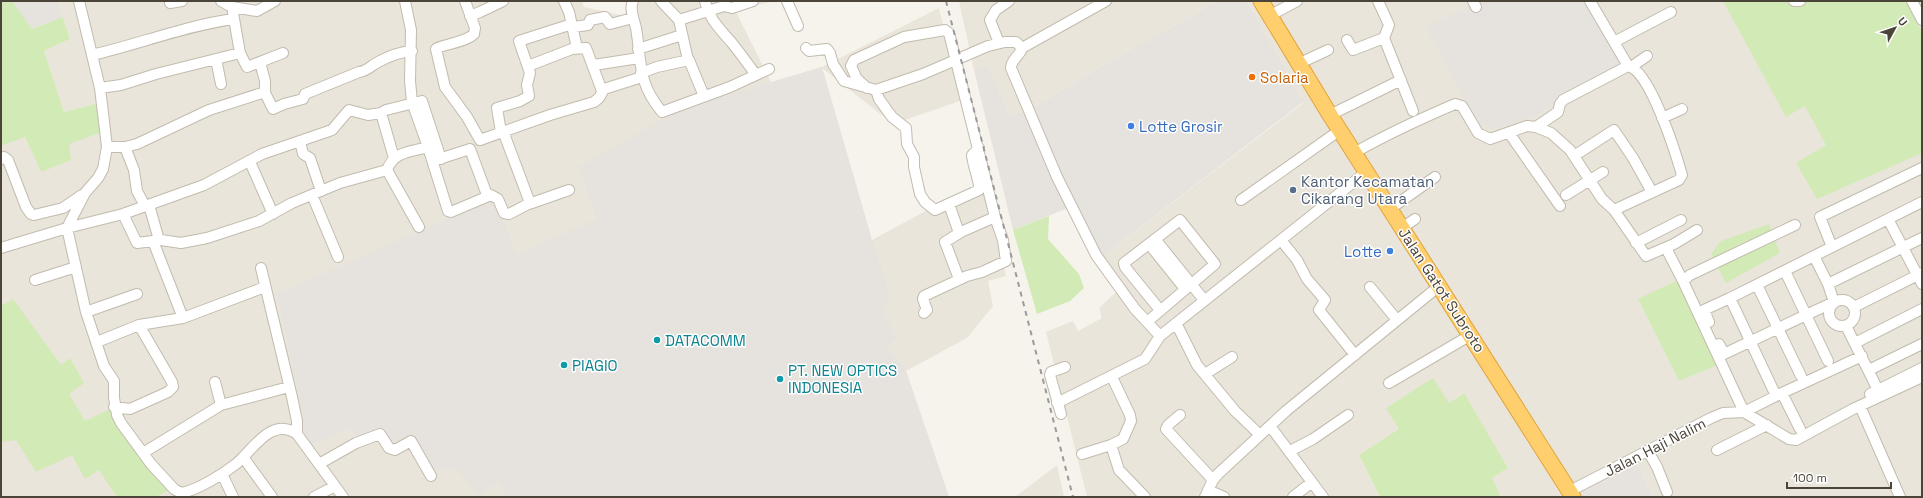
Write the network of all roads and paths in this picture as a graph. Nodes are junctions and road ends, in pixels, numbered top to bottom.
1 (79, 1) edge
2 (182, 1) edge
3 (221, 1) edge
4 (275, 1) edge
5 (405, 1) edge
6 (464, 1) edge
7 (503, 1) edge
8 (564, 1) edge
9 (633, 1) edge
10 (661, 1) edge
11 (705, 1) edge
12 (753, 1) edge
13 (787, 1) edge
14 (1009, 1) edge
15 (1106, 1) edge
16 (1250, 1) edge
17 (1261, 1) edge
18 (1297, 1) edge
19 (1378, 1) edge
20 (1590, 1) edge
21 (1794, 1) edge
22 (1800, 1) edge
23 (1912, 1) edge
24 (170, 3) dead end
25 (728, 5) edge
26 (232, 7) junction
27 (707, 12) junction
28 (1671, 12) dead end
29 (470, 16) junction
30 (1269, 16) junction
31 (633, 18) junction
32 (233, 19) junction
33 (679, 20) junction
34 (1922, 20) edge
35 (572, 25) junction
36 (798, 26) dead end
37 (682, 35) junction
38 (1384, 38) junction
39 (1347, 40) dead end
40 (1614, 42) junction
41 (999, 43) junction
42 (577, 48) junction
43 (806, 48) dead end
44 (1022, 48) junction
45 (1328, 50) dead end
46 (412, 51) junction
47 (240, 53) junction
48 (282, 53) dead end
49 (638, 54) junction
50 (92, 55) junction
51 (1647, 56) dead end
52 (216, 59) junction
53 (956, 59) junction
54 (688, 60) junction
55 (260, 62) junction
56 (1298, 64) junction
57 (594, 65) junction
58 (528, 66) junction
59 (1630, 67) junction
60 (769, 69) dead end
61 (642, 75) junction
62 (756, 75) junction
63 (1401, 80) junction
64 (222, 84) dead end
65 (100, 88) junction
66 (872, 89) junction
67 (602, 91) junction
68 (265, 92) junction
69 (704, 96) junction
70 (412, 103) junction
71 (1682, 109) dead end
72 (1413, 111) dead end
73 (381, 114) junction
74 (1330, 116) junction
75 (1662, 118) junction
76 (1536, 127) junction
77 (502, 132) junction
78 (1510, 133) junction
79 (1333, 135) junction
80 (300, 140) junction
81 (107, 147) junction
82 (125, 147) junction
83 (428, 147) junction
84 (979, 148) junction
85 (1354, 153) junction
86 (1574, 156) junction
87 (394, 158) junction
88 (1, 159) edge
89 (437, 160) junction
90 (250, 162) junction
91 (1922, 168) edge
92 (387, 170) junction
93 (1603, 172) dead end
94 (1360, 177) junction
95 (1435, 177) dead end
96 (1590, 181) junction
97 (569, 190) dead end
98 (1652, 192) junction
99 (85, 193) junction
100 (316, 193) junction
101 (1566, 195) dead end
102 (487, 196) junction
103 (1241, 200) dead end
104 (1922, 202) edge
105 (529, 204) junction
106 (950, 204) junction
107 (147, 206) junction
108 (1560, 206) dead end
109 (1390, 209) junction
110 (1614, 210) junction
111 (123, 214) junction
112 (273, 214) junction
113 (995, 217) junction
114 (1415, 219) dead end
115 (1888, 219) junction
116 (1680, 220) dead end
117 (1795, 225) dead end
118 (419, 227) dead end
119 (67, 228) junction
120 (1402, 228) junction
121 (1697, 230) dead end
122 (961, 232) junction
123 (1922, 238) edge
124 (1281, 240) junction
125 (156, 241) junction
126 (1152, 241) junction
127 (1636, 243) junction
128 (1832, 247) junction
129 (1, 248) edge
130 (1666, 248) junction
131 (1903, 248) junction
132 (1814, 256) junction
133 (338, 257) dead end
134 (76, 267) junction
135 (261, 268) dead end
136 (1785, 271) junction
137 (1921, 278) edge
138 (959, 279) junction
139 (35, 280) dead end
140 (1683, 281) junction
141 (1757, 284) junction
142 (1828, 284) junction
143 (265, 287) junction
144 (1188, 287) junction
145 (1370, 287) dead end
146 (1433, 291) junction
147 (137, 294) dead end
148 (1730, 298) junction
149 (1204, 300) junction
150 (1834, 302) junction
151 (1854, 307) junction
152 (1922, 309) edge
153 (1160, 310) junction
154 (86, 312) junction
155 (924, 313) dead end
156 (1806, 315) junction
157 (183, 318) junction
158 (1397, 320) junction
159 (1147, 322) junction
160 (1176, 323) junction
161 (139, 325) junction
162 (1846, 326) junction
163 (1778, 329) junction
164 (1160, 336) junction
165 (1464, 339) junction
166 (97, 342) junction
167 (1751, 342) junction
168 (1855, 343) junction
169 (1922, 344) edge
170 (1355, 355) junction
171 (1862, 356) junction
172 (1232, 357) dead end
173 (1828, 361) dead end
174 (1065, 367) dead end
175 (1922, 368) edge
176 (1869, 370) junction
177 (1205, 374) junction
178 (1800, 376) dead end
179 (1112, 377) junction
180 (1922, 378) edge
181 (215, 382) dead end
182 (1389, 383) dead end
183 (289, 387) junction
184 (1878, 390) junction
185 (1779, 394) junction
186 (1057, 403) junction
187 (1848, 405) dead end
188 (221, 406) junction
189 (1860, 406) junction
190 (114, 407) junction
191 (1744, 412) junction
192 (1061, 414) dead end
193 (1180, 415) dead end
194 (1348, 415) dead end
195 (1766, 425) junction
196 (1270, 426) junction
197 (1800, 429) dead end
198 (296, 434) junction
199 (1260, 435) junction
200 (1111, 445) junction
201 (1717, 450) dead end
202 (1290, 451) junction
203 (1648, 451) junction
204 (143, 453) junction
205 (1082, 454) dead end
206 (243, 457) junction
207 (319, 464) junction
208 (222, 474) junction
209 (431, 476) dead end
210 (1213, 480) junction
211 (1312, 482) junction
212 (335, 486) junction
213 (1667, 492) dead end
214 (175, 493) edge
215 (1206, 494) edge
216 (1568, 495) edge
217 (233, 497) edge
218 (272, 497) edge
219 (314, 497) edge
220 (343, 497) edge
221 (1145, 497) edge
222 (1224, 497) edge
223 (1293, 497) edge
224 (1323, 497) edge
225 (1900, 497) edge

1 - 50 street
2 - 24 street
3 - 26 street
4 - 26 street
5 - 46 street
6 - 29 street
7 - 29 street
8 - 35 street
9 - 31 street
10 - 33 street
11 - 27 street
12 - 25 street
13 - 36 street
14 - 41 street
15 - 44 street
16 - 79 highway, Jalan Gatot Subroto
17 - 30 highway, Jalan Gatot Subroto
18 - 30 street
19 - 38 street
20 - 40 street
21 - 22 street
23 - 34 street
25 - 27 street
26 - 32 street
27 - 33 street
27 - 62 street
28 - 40 street
29 - 77 street
30 - 56 highway, Jalan Gatot Subroto
31 - 35 street
31 - 49 street
32 - 47 street
32 - 50 street
33 - 37 street
35 - 42 street
35 - 58 street
37 - 49 street
37 - 54 street
38 - 39 street
38 - 63 street
40 - 59 street
41 - 44 street
41 - 53 street
42 - 57 street
42 - 58 street
43 - 66 street
44 - 159 street
45 - 56 street
46 - 68 street
46 - 70 street
47 - 52 street
47 - 55 street
48 - 55 street
49 - 57 street
49 - 61 street
50 - 65 street
51 - 59 street
52 - 64 street
52 - 65 street
53 - 66 street
53 - 66 street
53 - 84 street
54 - 61 street
54 - 69 street
55 - 68 street
56 - 74 highway, Jalan Gatot Subroto
57 - 67 street
58 - 77 street
59 - 75 street
59 - 76 street
60 - 62 street
61 - 67 street
61 - 69 street
62 - 69 street
63 - 72 street
63 - 74 street
65 - 81 street
66 - 106 street
67 - 77 street
68 - 82 street
70 - 73 street
70 - 83 street
70 - 89 street
71 - 75 street
73 - 80 street
73 - 87 street
74 - 85 highway, Jalan Gatot Subroto
75 - 98 street
76 - 78 street
76 - 86 street
77 - 105 street
78 - 85 street
78 - 108 street
79 - 94 highway, Jalan Gatot Subroto
79 - 103 street
80 - 90 street
80 - 100 street
81 - 82 street
81 - 99 street
82 - 107 street
83 - 87 street
83 - 89 street
84 - 106 street
84 - 113 street
85 - 109 highway, Jalan Gatot Subroto
86 - 96 street
86 - 98 street
87 - 92 street
88 - 99 street
89 - 102 street
89 - 102 street
90 - 107 street
90 - 112 street
91 - 128 street
92 - 100 street
92 - 118 street
93 - 96 street
94 - 124 street
94 - 146 highway, Jalan Gatot Subroto
95 - 109 street
96 - 101 street
96 - 110 street
97 - 105 street
98 - 110 street
99 - 119 street
100 - 112 street
100 - 133 street
102 - 105 street
104 - 115 street
106 - 122 street
107 - 111 street
107 - 125 street
109 - 120 highway, Jalan Gatot Subroto
110 - 127 street
111 - 119 street
111 - 125 street
112 - 125 street
113 - 122 street
113 - 138 street
114 - 120 street
115 - 128 street
115 - 131 street
116 - 127 street
117 - 140 street
119 - 129 street
119 - 134 street
120 - 216 highway, Jalan Gatot Subroto
121 - 130 street
122 - 138 street
123 - 131 street
124 - 149 street
124 - 170 street
125 - 157 street
126 - 144 street
126 - 144 street
126 - 153 street
127 - 130 street
128 - 132 street
130 - 140 street
131 - 137 street
131 - 142 street
132 - 136 street
132 - 142 street
134 - 139 street
134 - 154 street
135 - 143 street
136 - 141 street
136 - 156 street
137 - 151 street
138 - 155 street
140 - 191 street
141 - 148 street
141 - 163 street
142 - 150 street
143 - 157 street
143 - 183 street
144 - 149 street
144 - 153 street
145 - 158 street
146 - 158 street
146 - 165 highway, Jalan Gatot Subroto
147 - 154 street
148 - 167 street
148 - 167 street
149 - 160 street
150 - 151 street
150 - 156 street
150 - 162 street
151 - 162 street
152 - 168 street
153 - 159 street
154 - 166 street
156 - 163 street
156 - 173 street
157 - 161 street
158 - 170 street
159 - 164 street
160 - 164 street
160 - 177 street
161 - 166 street
161 - 190 street
162 - 168 street
163 - 167 street
163 - 178 street
164 - 179 street
165 - 182 street
165 - 216 highway, Jalan Gatot Subroto
166 - 190 street
167 - 185 street
168 - 171 street
169 - 176 street
170 - 196 street
171 - 176 street
171 - 185 street
172 - 177 street
174 - 186 street
175 - 184 street
176 - 184 street
177 - 199 street
179 - 186 street
179 - 200 street
180 - 189 street
181 - 188 street
183 - 188 street
183 - 198 street
184 - 187 street
185 - 191 street
185 - 197 street
186 - 192 street
188 - 204 street
189 - 195 street
189 - 225 street
190 - 204 street
191 - 195 street
191 - 203 street, Jalan Haji Nalim
193 - 210 street
194 - 202 street
195 - 201 street
196 - 199 street
196 - 202 street
198 - 206 street
198 - 207 street
199 - 210 street
200 - 205 street
200 - 221 street
202 - 211 street
203 - 213 street
203 - 216 street, Jalan Haji Nalim
204 - 214 street
206 - 208 street
206 - 218 street
207 - 209 street
207 - 212 street
208 - 214 street
208 - 217 street
210 - 215 street
211 - 223 street
211 - 224 street
212 - 219 street
212 - 220 street
215 - 222 street

